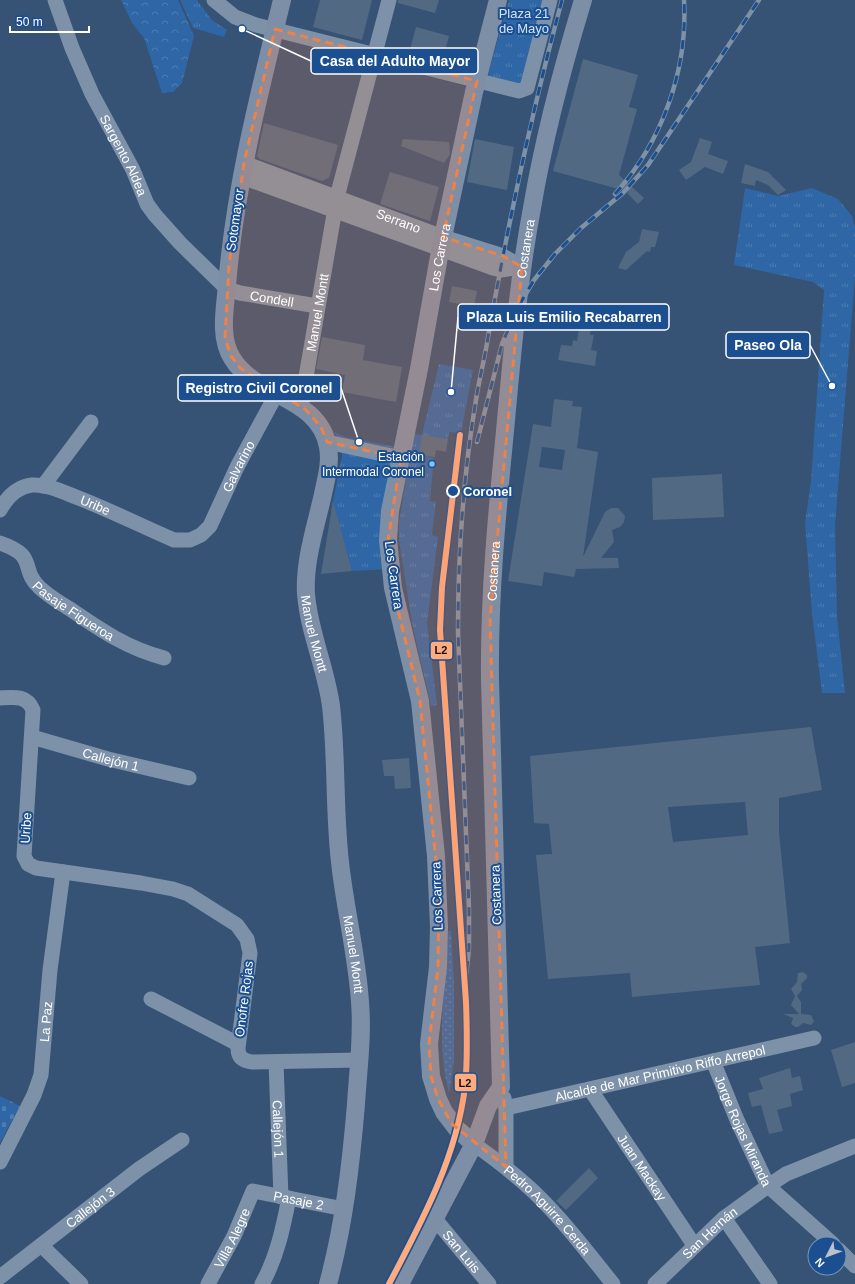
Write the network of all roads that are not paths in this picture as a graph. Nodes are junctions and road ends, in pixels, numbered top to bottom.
1 (54, 0) edge
2 (214, 0) edge
3 (282, 0) edge
4 (389, 0) edge
5 (498, 0) edge
6 (550, 0) edge
7 (583, 0) edge
8 (275, 30) junction
9 (375, 55) junction
10 (477, 81) junction
11 (243, 170) junction
12 (337, 197) junction
13 (334, 212) junction
14 (442, 244) junction
15 (522, 267) junction
16 (227, 289) junction
17 (317, 306) junction
18 (278, 393) junction
19 (301, 406) junction
20 (90, 422) dead end
21 (327, 442) junction
22 (401, 458) junction
23 (43, 486) junction
24 (0, 510) edge
25 (196, 538) joint
26 (0, 543) edge
27 (164, 658) dead end
28 (0, 698) edge
29 (32, 737) junction
30 (190, 778) dead end
31 (28, 864) joint
32 (63, 872) junction
33 (151, 999) dead end
34 (814, 1038) dead end
35 (238, 1044) junction
36 (359, 1060) junction
37 (713, 1061) junction
38 (276, 1062) junction
39 (501, 1087) junction
40 (590, 1089) junction
41 (506, 1108) junction
42 (182, 1140) dead end
43 (474, 1144) junction
44 (855, 1146) edge
45 (0, 1162) edge
46 (506, 1167) junction
47 (768, 1186) junction
48 (253, 1191) joint
49 (285, 1197) junction
50 (344, 1209) junction
51 (724, 1218) junction
52 (435, 1219) junction
53 (824, 1236) edge
54 (694, 1245) junction
55 (42, 1246) junction
56 (847, 1258) edge
57 (855, 1266) edge
58 (0, 1277) edge
59 (81, 1284) edge
60 (208, 1284) edge
61 (262, 1284) edge
62 (328, 1284) edge
63 (400, 1284) edge
64 (490, 1284) edge
65 (613, 1284) edge
66 (655, 1284) edge
67 (770, 1284) edge

1 - 16 street, Sargento Aldea
2 - 8 street
3 - 8 main road, Sotomayor
4 - 9 street, Manuel Montt
5 - 10 main road, Los Carrera
6 - 10 street
7 - 15 main road, Costanera
8 - 9 street
8 - 11 main road, Sotomayor
9 - 10 street
9 - 12 street, Manuel Montt
10 - 14 main road, Los Carrera
11 - 12 street, Serrano
11 - 13 street, Serrano
11 - 16 main road, Sotomayor
12 - 13 street, Manuel Montt
12 - 14 street, Serrano
13 - 14 street, Serrano
13 - 17 street, Manuel Montt
14 - 15 street, Serrano
14 - 22 main road, Los Carrera
15 - 39 main road, Costanera
16 - 17 street, Condell
16 - 18 main road, Sotomayor
17 - 19 street, Manuel Montt
18 - 19 main road, Sotomayor
18 - 25 street, Galvarino
19 - 21 main road, Manuel Montt
20 - 23 street
21 - 22 street
21 - 36 main road, Manuel Montt
22 - 43 main road, Los Carrera
23 - 24 street, Uribe
23 - 25 street, Uribe
26 - 27 street, Pasaje Figueroa
28 - 29 street, Uribe
29 - 30 street, Callejón 1
29 - 31 street, Uribe
31 - 32 street, Onofre Rojas
32 - 35 street, Onofre Rojas
32 - 45 street, La Paz
33 - 35 street
34 - 37 street, Alcalde de Mar Primitivo Riffo Arrepol
35 - 38 street, Onofre Rojas
36 - 38 street, Onofre Rojas
36 - 50 main road, Manuel Montt
37 - 40 street, Alcalde de Mar Primitivo Riffo Arrepol
37 - 47 street, Jorge Rojas Miranda
38 - 49 street, Callejón 1
39 - 41 street
39 - 43 main road
40 - 41 street, Alcalde de Mar Primitivo Riffo Arrepol
40 - 54 street, Juan Mackay
41 - 46 street
42 - 55 street, Callejón 3
43 - 46 street, Pedro Aguirre Cerda
43 - 52 main road
44 - 47 street, San Hernán
46 - 65 street, Pedro Aguirre Cerda
47 - 51 street, San Hernán
47 - 53 street, Jorge Rojas Miranda
48 - 49 street, Pasaje 2
48 - 60 street, Villa Alegre
49 - 50 street, Pasaje 2
49 - 61 street, Callejón 1
50 - 62 main road, Manuel Montt
51 - 54 street, San Hernán
51 - 67 street
52 - 63 main road
52 - 64 street, San Luis
54 - 66 street, San Hernán
55 - 58 street, Callejón 3
55 - 59 street
56 - 57 street

